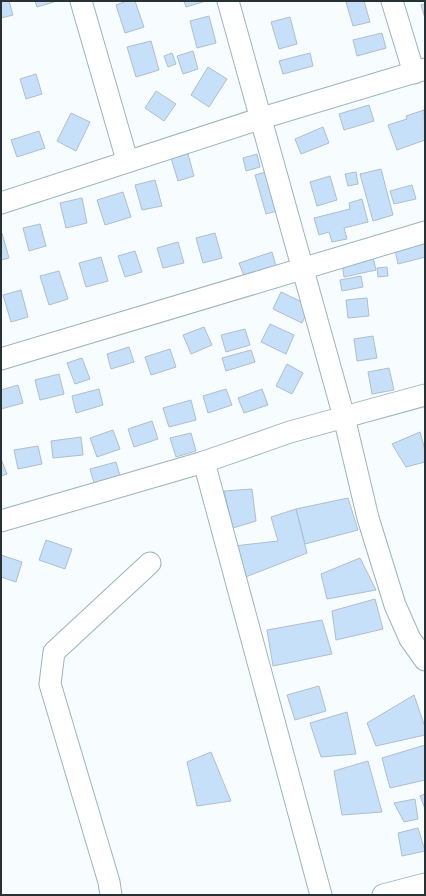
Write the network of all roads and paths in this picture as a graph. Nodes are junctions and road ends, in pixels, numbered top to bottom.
1 (82, 1) edge
2 (228, 1) edge
3 (392, 1) edge
4 (419, 71) edge
5 (262, 118) junction
6 (127, 160) junction
7 (1, 203) edge
8 (425, 232) edge
9 (304, 267) junction
10 (1, 359) edge
11 (425, 395) edge
12 (344, 417) junction
13 (204, 462) junction
14 (1, 521) edge
15 (150, 563) dead end
16 (424, 661) edge
17 (425, 884) edge
18 (111, 895) edge
19 (321, 895) edge
20 (382, 895) edge

1 - 6 street
2 - 5 street
3 - 4 street
4 - 5 street
5 - 6 street
5 - 9 street
6 - 7 street
8 - 9 street
9 - 10 street
9 - 12 street
11 - 12 street
12 - 13 street
12 - 16 street
13 - 14 street
13 - 19 street
15 - 18 street
17 - 20 street

